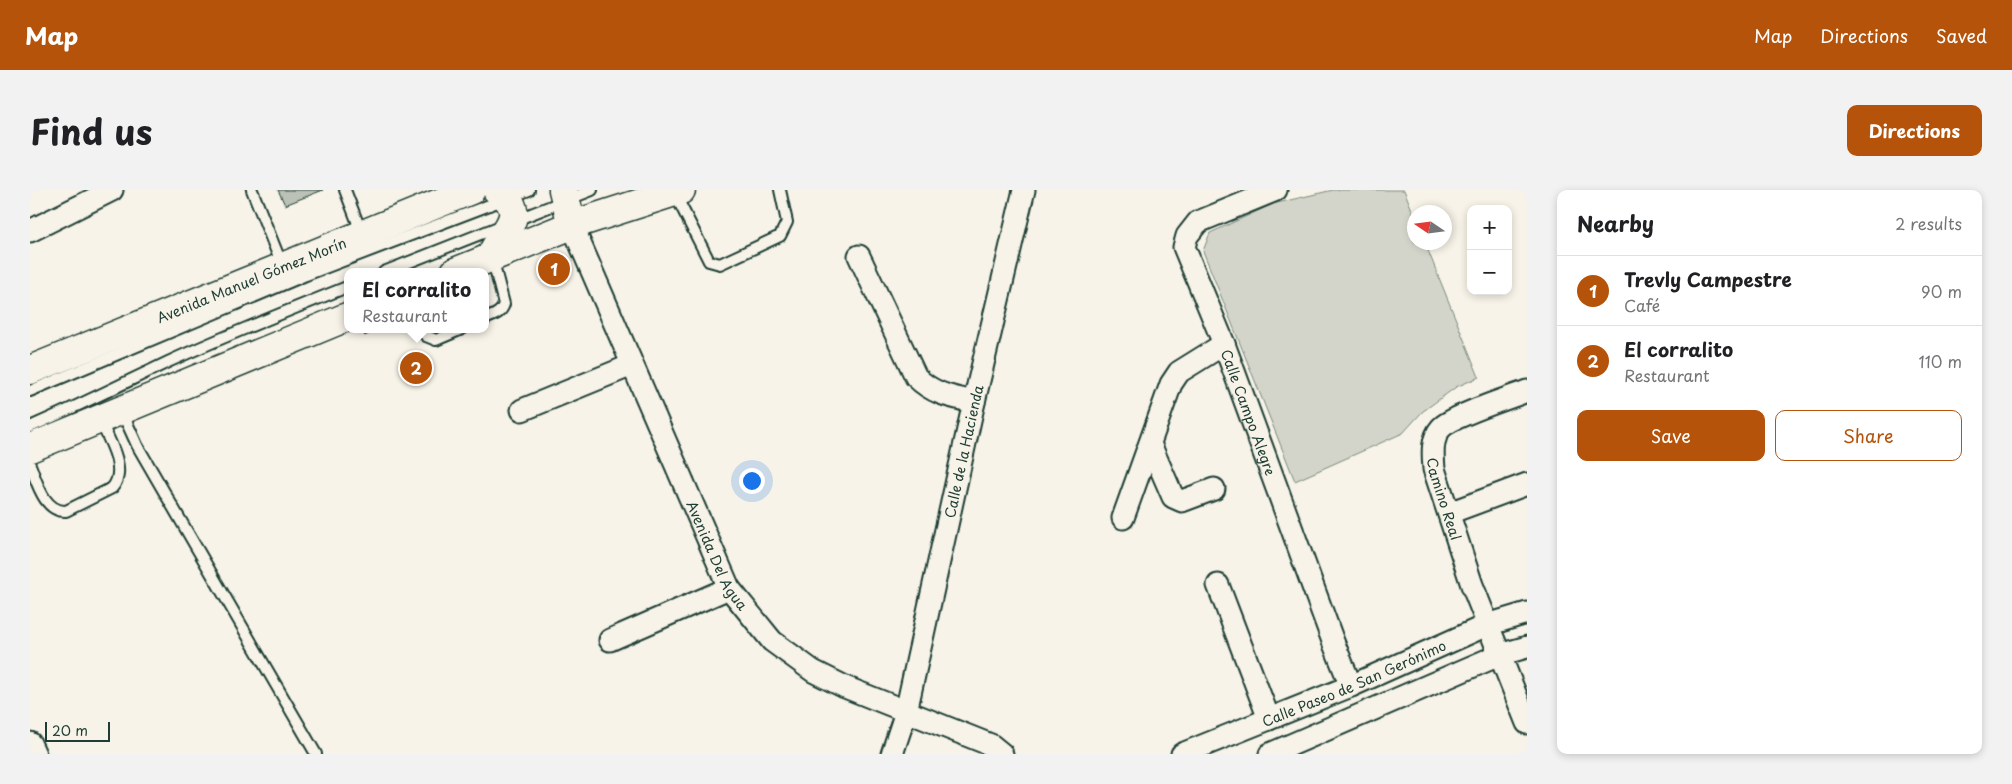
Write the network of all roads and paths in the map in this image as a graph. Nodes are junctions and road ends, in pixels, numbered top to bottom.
1 (112, 190) edge
2 (252, 190) edge
3 (344, 190) edge
4 (471, 190) edge
5 (592, 190) edge
6 (780, 190) edge
7 (1024, 190) edge
8 (1276, 190) edge
9 (677, 191) edge
10 (512, 199) edge
11 (567, 205) edge
12 (30, 231) edge
13 (362, 235) junction
14 (491, 256) junction
15 (859, 256) dead end
16 (282, 266) junction
17 (391, 268) edge
18 (464, 268) edge
19 (344, 287) edge
20 (489, 317) edge
21 (344, 318) edge
22 (423, 333) edge
23 (453, 333) edge
24 (1224, 344) junction
25 (632, 365) junction
26 (30, 370) edge
27 (30, 391) edge
28 (1527, 391) edge
29 (974, 402) junction
30 (522, 410) dead end
31 (110, 414) junction
32 (30, 427) edge
33 (1150, 444) junction
34 (30, 448) edge
35 (30, 465) edge
36 (1527, 484) edge
37 (1214, 489) dead end
38 (1449, 514) junction
39 (1123, 518) dead end
40 (1218, 585) dead end
41 (728, 588) junction
42 (1527, 613) edge
43 (1487, 626) junction
44 (610, 640) dead end
45 (1527, 647) edge
46 (1499, 655) junction
47 (1351, 686) junction
48 (906, 712) junction
49 (1269, 719) junction
50 (1527, 723) edge
51 (30, 743) edge
52 (1281, 752) edge
53 (35, 754) edge
54 (316, 754) edge
55 (892, 754) edge
56 (1002, 754) edge
57 (1182, 754) edge

1 - 12 street
2 - 16 lane
3 - 13 lane
4 - 13 main road, Avenida Manuel Gómez Morín
5 - 11 lane
6 - 9 lane
7 - 29 street, Calle de la Hacienda
8 - 24 street, Calle Campo Alegre
9 - 11 main road
10 - 11 lane
10 - 14 main road
10 - 17 lane
10 - 27 lane
11 - 14 main road
11 - 25 street, Avenida Del Agua
13 - 16 main road, Avenida Manuel Gómez Morín
14 - 18 main road
14 - 20 lane
15 - 29 street
16 - 26 main road, Avenida Manuel Gómez Morín
19 - 32 lane
21 - 31 main road
22 - 23 lane
24 - 33 street
24 - 47 street, Calle Campo Alegre
25 - 30 street
25 - 41 street, Avenida Del Agua
28 - 38 street, Camino Real
29 - 48 street, Calle de la Hacienda
31 - 34 main road
31 - 35 lane
31 - 54 lane
33 - 37 street
33 - 39 street
36 - 38 street
38 - 43 street, Camino Real
40 - 49 street
41 - 44 street
41 - 48 street, Avenida Del Agua
42 - 43 street, Calle Paseo de San Gerónimo
43 - 46 street, Camino Real
43 - 47 street, Calle Paseo de San Gerónimo
45 - 46 street
46 - 50 street, Camino Real
46 - 52 street
47 - 49 street, Calle Paseo de San Gerónimo
48 - 55 street, Calle de la Hacienda
48 - 56 street, Avenida Del Agua
49 - 57 street, Calle Paseo de San Gerónimo
51 - 53 street

